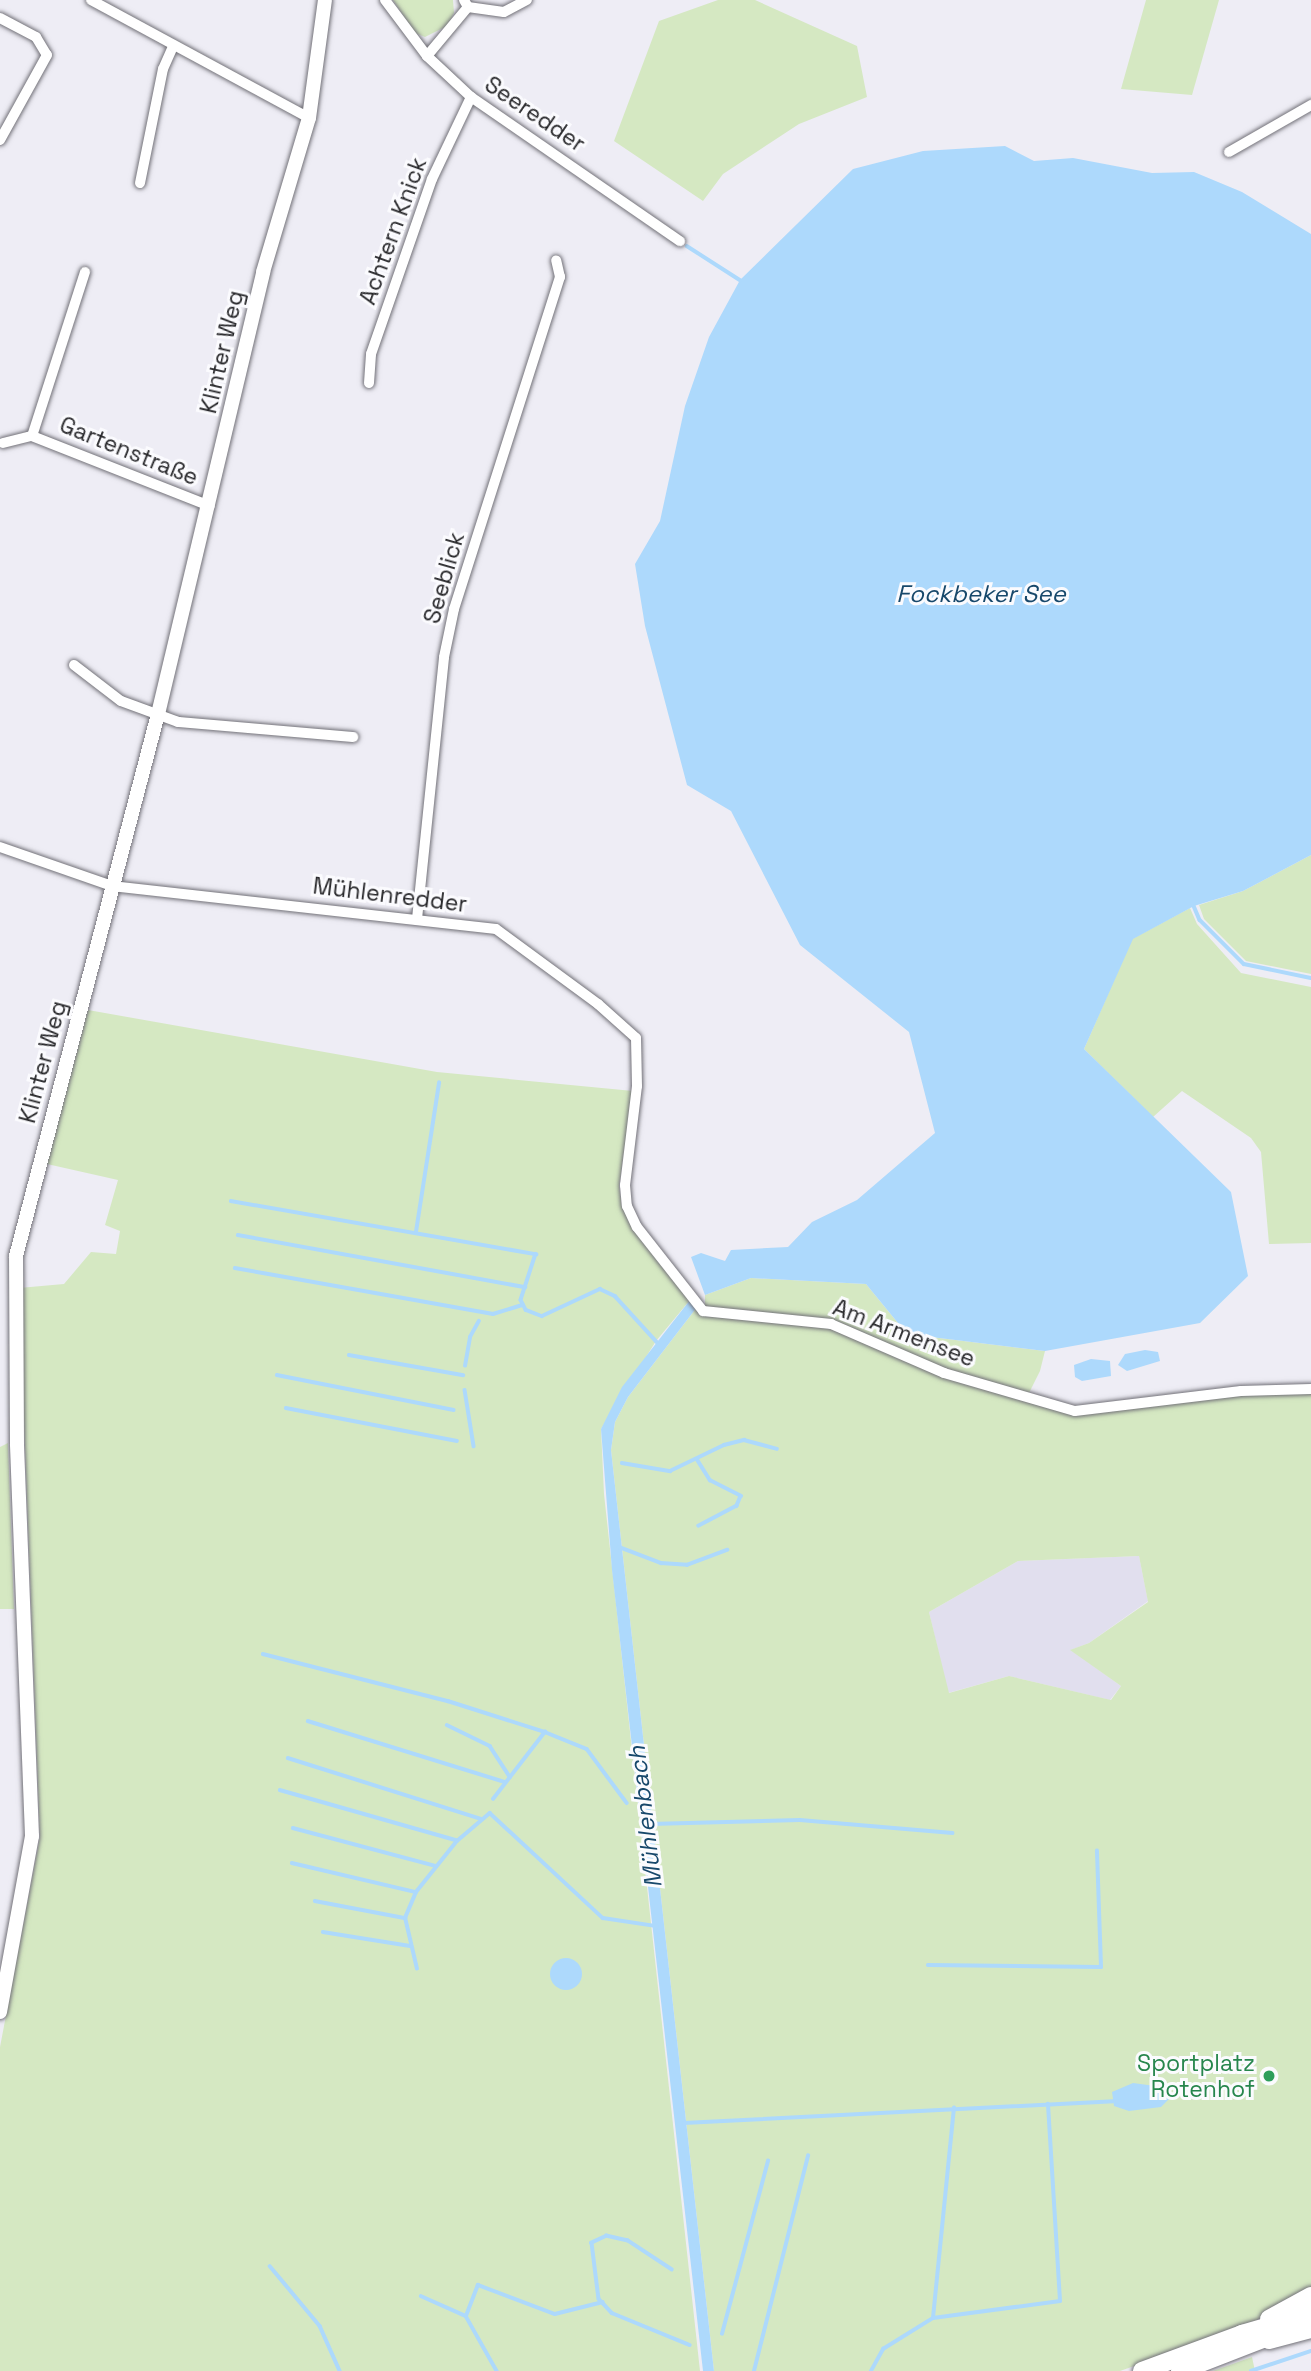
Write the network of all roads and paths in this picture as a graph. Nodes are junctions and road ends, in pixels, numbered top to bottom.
1 (91, 0) edge
2 (325, 0) edge
3 (385, 0) edge
4 (527, 0) edge
5 (466, 3) edge
6 (0, 18) edge
7 (173, 47) junction
8 (427, 56) junction
9 (471, 97) junction
10 (1311, 106) edge
11 (309, 118) junction
12 (0, 140) edge
13 (1229, 152) dead end
14 (140, 183) dead end
15 (680, 241) dead end
16 (556, 260) dead end
17 (85, 272) dead end
18 (369, 383) dead end
19 (32, 436) junction
20 (3, 443) dead end
21 (210, 506) junction
22 (75, 665) dead end
23 (159, 714) junction
24 (353, 737) dead end
25 (0, 847) edge
26 (112, 886) junction
27 (417, 919) junction
28 (630, 1029) joint
29 (1311, 1389) edge
30 (0, 2012) edge
31 (1311, 2295) edge
32 (1311, 2314) edge
33 (1311, 2322) edge
34 (1311, 2329) edge
35 (1245, 2340) junction
36 (1142, 2371) edge
37 (1180, 2371) edge

1 - 7 street
2 - 11 street, Klinter Weg
3 - 8 street, Seeredder
4 - 5 street
5 - 8 street
6 - 12 street
7 - 11 street
7 - 14 street
8 - 9 street, Seeredder
9 - 15 street, Seeredder
9 - 18 street, Achtern Knick
10 - 13 street
11 - 21 street, Klinter Weg
16 - 27 street, Seeblick
17 - 19 street, Gartenstraße
19 - 20 street, Gartenstraße
19 - 21 street, Gartenstraße
21 - 23 street, Klinter Weg
22 - 23 street
23 - 24 street
23 - 26 street, Klinter Weg
25 - 26 street, Mühlenredder
26 - 27 street, Mühlenredder
26 - 30 street, Klinter Weg
27 - 28 street, Mühlenredder
28 - 29 street, Am Armensee
31 - 35 highway
32 - 35 highway
33 - 35 highway
34 - 35 highway
35 - 36 highway
35 - 37 highway

